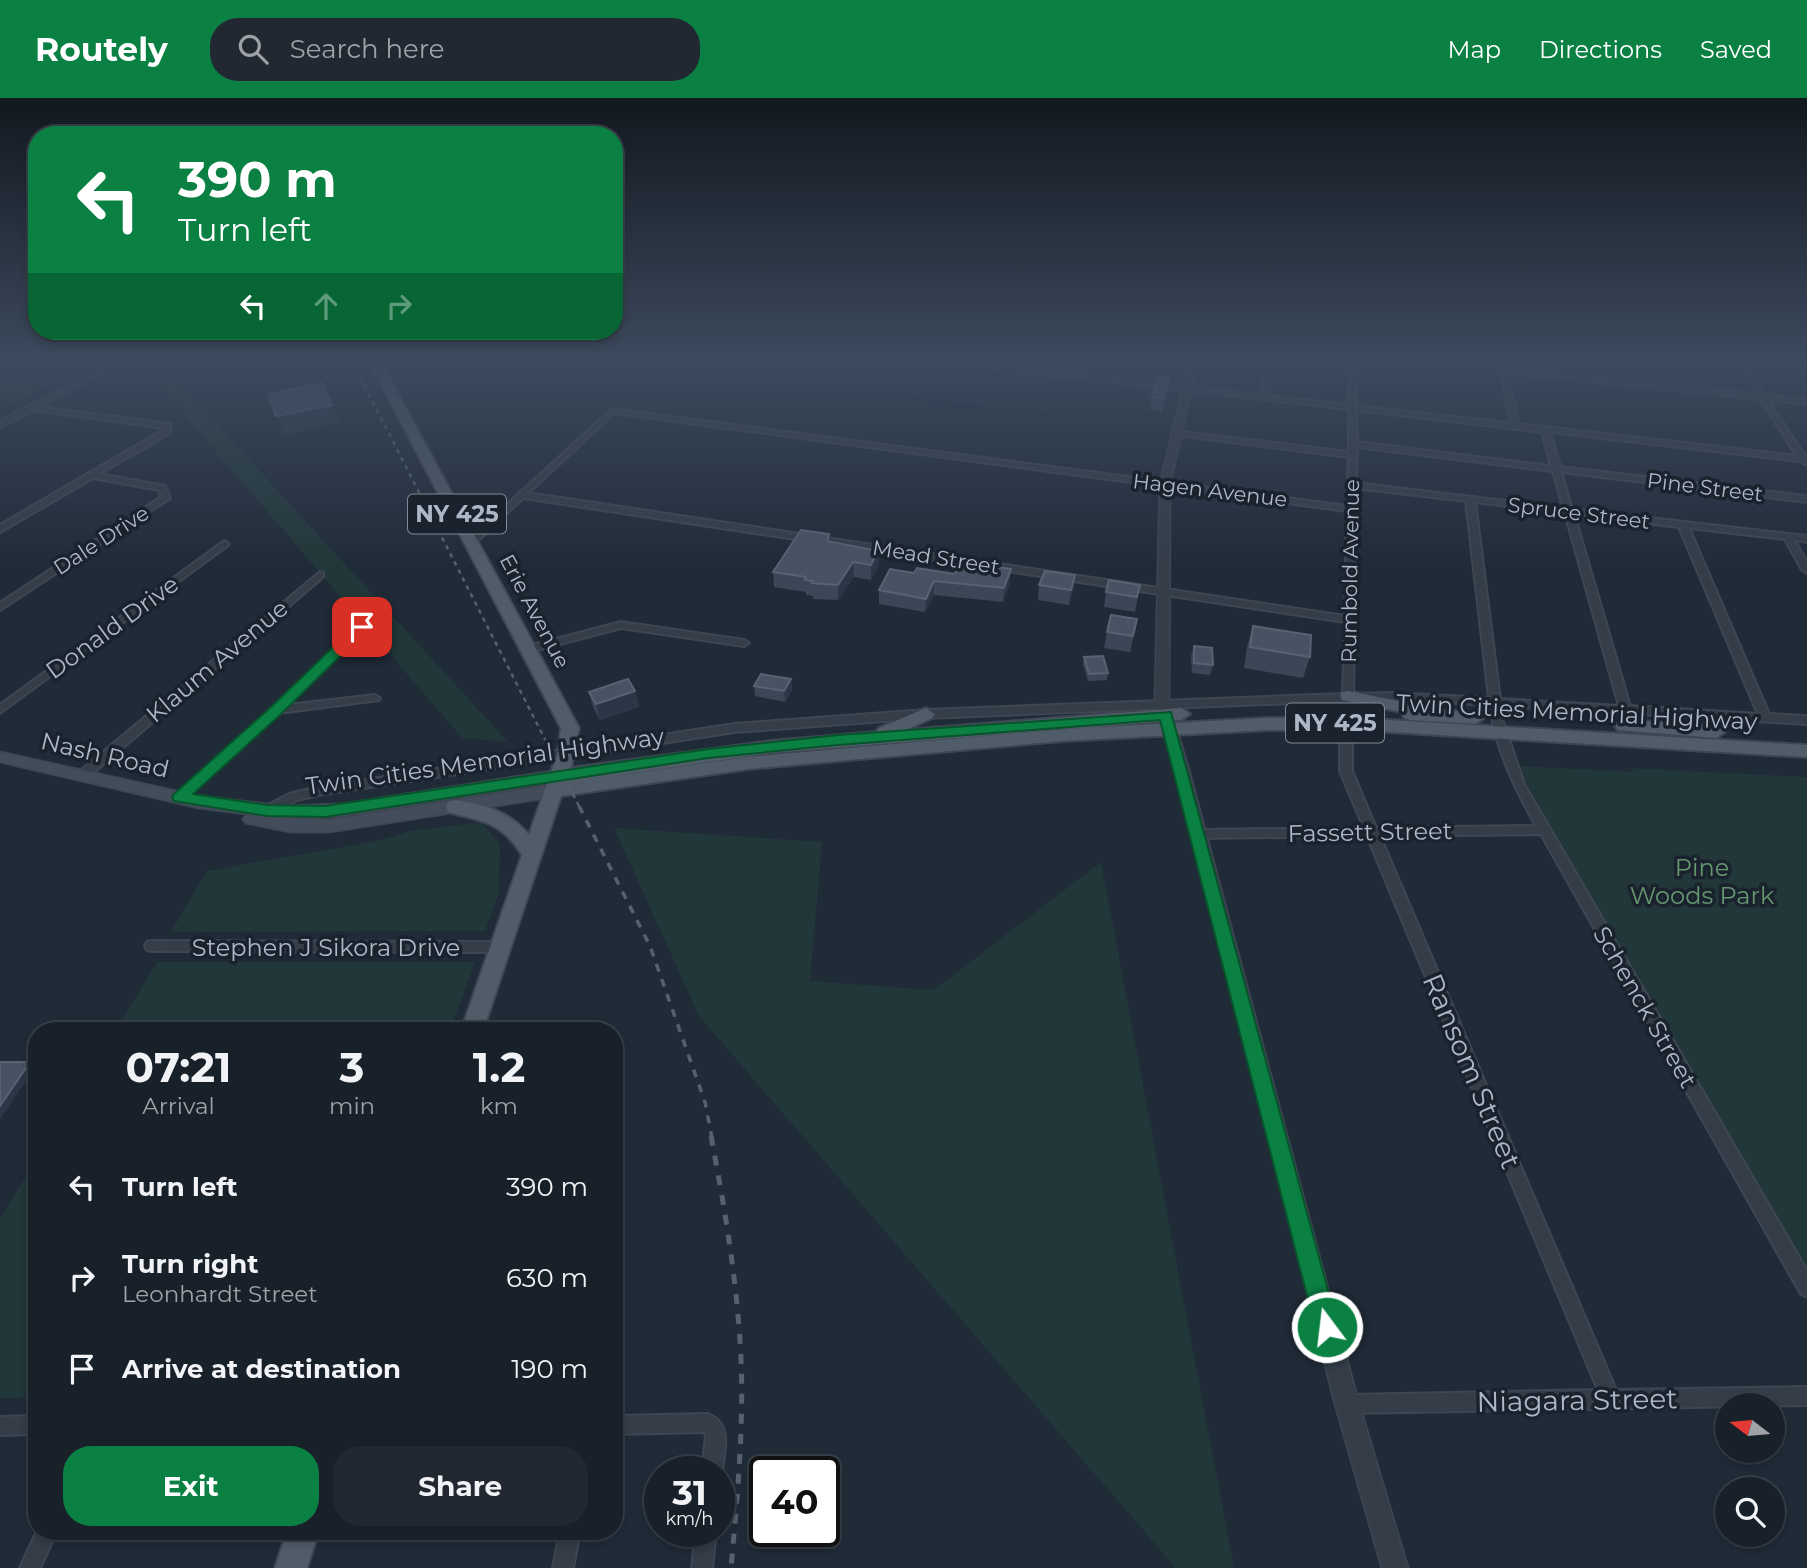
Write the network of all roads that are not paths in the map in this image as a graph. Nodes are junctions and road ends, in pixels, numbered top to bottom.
1 (1545, 429) edge
2 (167, 430) edge
3 (411, 430) edge
4 (592, 430) edge
5 (753, 430) edge
6 (1177, 430) edge
7 (1353, 430) edge
8 (1550, 430) edge
9 (1784, 430) edge
10 (1176, 433) junction
11 (1791, 440) junction
12 (1807, 442) edge
13 (1353, 444) junction
14 (1353, 455) junction
15 (1805, 462) edge
16 (1559, 469) junction
17 (90, 475) junction
18 (1165, 484) junction
19 (1351, 485) junction
20 (522, 495) junction
21 (1807, 499) edge
22 (1470, 500) junction
23 (1351, 509) junction
24 (1572, 512) junction
25 (1683, 525) junction
26 (0, 528) edge
27 (1789, 539) junction
28 (1807, 540) edge
29 (472, 541) junction
30 (225, 544) dead end
31 (1807, 570) edge
32 (320, 575) dead end
33 (1163, 591) junction
34 (0, 607) edge
35 (1350, 620) junction
36 (362, 627) dead end
37 (744, 643) dead end
38 (529, 649) junction
39 (1348, 696) junction
40 (375, 698) dead end
41 (1045, 709) junction
42 (0, 710) edge
43 (276, 710) junction
44 (1626, 710) junction
45 (926, 714) junction
46 (1441, 715) junction
47 (1166, 716) junction
48 (1126, 717) junction
49 (1497, 718) junction
50 (1765, 718) junction
51 (1807, 720) edge
52 (1807, 737) edge
53 (871, 738) junction
54 (1346, 740) dead end
55 (1807, 751) edge
56 (567, 752) junction
57 (0, 757) edge
58 (83, 775) junction
59 (556, 783) junction
60 (180, 797) junction
61 (199, 802) junction
62 (454, 807) junction
63 (267, 811) junction
64 (1542, 830) junction
65 (1371, 831) junction
66 (1198, 834) junction
67 (532, 853) junction
68 (152, 946) dead end
69 (499, 947) junction
70 (475, 1022) edge
71 (1807, 1289) edge
72 (1807, 1396) edge
73 (1611, 1400) junction
74 (1347, 1404) junction
75 (28, 1425) edge
76 (623, 1425) edge
77 (0, 1426) edge
78 (714, 1456) edge
79 (43, 1540) edge
80 (300, 1540) edge
81 (568, 1540) edge
82 (704, 1547) edge
83 (30, 1568) edge
84 (291, 1568) edge
85 (563, 1568) edge
86 (702, 1568) edge
87 (1395, 1568) edge

1 - 16 street
2 - 17 street
3 - 29 main road, Erie Avenue / NY 425
4 - 20 street, Hagen Avenue
5 - 18 street, Hagen Avenue
6 - 10 street
7 - 13 street, Rumbold Avenue
8 - 15 street
9 - 11 street
10 - 14 street
10 - 18 street
11 - 12 street
11 - 15 street
13 - 14 street, Rumbold Avenue
13 - 16 street, Pine Street
14 - 19 street, Rumbold Avenue
16 - 21 street, Pine Street
16 - 24 street
17 - 26 street
17 - 34 street, Dale Drive
18 - 23 street, Hagen Avenue
18 - 33 street
19 - 22 street, Spruce Street
19 - 23 street, Rumbold Avenue
20 - 29 street
20 - 33 street, Mead Street
22 - 24 street, Spruce Street
22 - 49 street
23 - 35 street, Rumbold Avenue
24 - 25 street, Spruce Street
24 - 44 street
25 - 27 street, Spruce Street
25 - 50 street
27 - 28 street, Spruce Street
27 - 31 street
29 - 38 main road, Erie Avenue / NY 425
30 - 42 street, Donald Drive
32 - 58 street, Klaum Avenue
33 - 35 street, Mead Street
33 - 47 street
35 - 39 street, Rumbold Avenue
36 - 43 street
37 - 38 street
38 - 56 main road, Erie Avenue / NY 425
39 - 46 main road
39 - 47 street
39 - 49 street
40 - 43 street
41 - 45 street
41 - 47 street
41 - 48 main road
43 - 60 street
44 - 49 street
44 - 50 street
45 - 53 main road
45 - 56 street
46 - 47 main road, Twin Cities Memorial Highway / NY 425
46 - 49 main road, Twin Cities Memorial Highway / NY 425
47 - 48 main road, Twin Cities Memorial Highway / NY 425
47 - 49 main road, Twin Cities Memorial Highway / NY 425
47 - 59 main road, Twin Cities Memorial Highway / NY 425
47 - 66 street
48 - 53 main road, Twin Cities Memorial Highway / NY 425
49 - 52 main road, Twin Cities Memorial Highway / NY 425
49 - 55 main road, Twin Cities Memorial Highway / NY 425
49 - 64 street, Schenck Street
50 - 51 street
53 - 59 main road, Twin Cities Memorial Highway / NY 425
54 - 65 street, Ransom Street
56 - 59 main road, Erie Avenue / NY 425
56 - 63 street
57 - 58 main road, Nash Road
58 - 60 main road, Nash Road
59 - 62 main road, Twin Cities Memorial Highway
59 - 63 main road, Twin Cities Memorial Highway
59 - 67 main road, Erie Avenue
60 - 61 main road, Nash Road
61 - 62 main road, Twin Cities Memorial Highway
61 - 63 main road, Twin Cities Memorial Highway
62 - 67 main road
64 - 65 street, Fassett Street
64 - 71 street, Schenck Street
65 - 66 street, Fassett Street
65 - 73 street, Ransom Street
66 - 74 street
67 - 69 main road, Erie Avenue
68 - 69 street, Stephen J Sikora Drive
69 - 70 main road, Erie Avenue
72 - 73 street, Niagara Street
73 - 74 street, Niagara Street
74 - 87 street
75 - 77 street
76 - 78 street
79 - 83 street
80 - 84 main road
81 - 85 street
82 - 86 street

